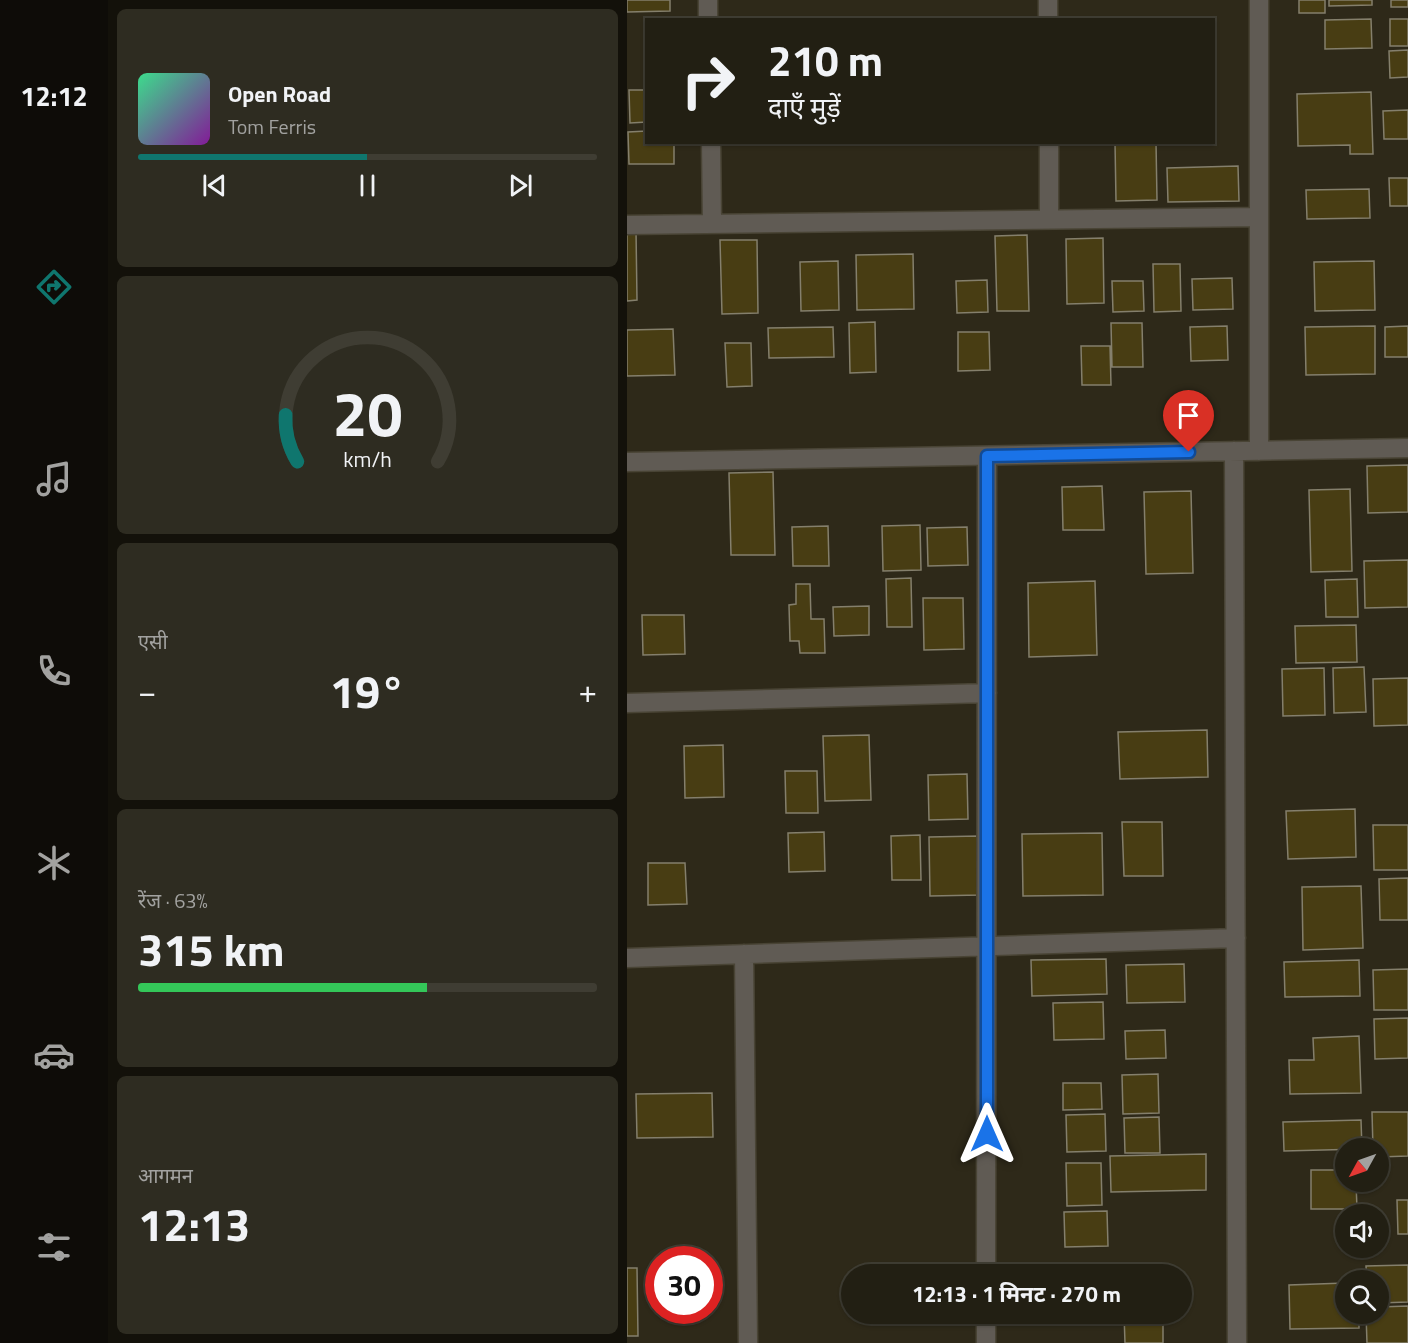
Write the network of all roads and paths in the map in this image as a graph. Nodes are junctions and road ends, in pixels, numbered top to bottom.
1 (708, 0) edge
2 (1048, 0) edge
3 (1259, 0) edge
4 (708, 18) edge
5 (1048, 18) edge
6 (711, 144) edge
7 (1049, 144) edge
8 (1259, 217) junction
9 (1049, 218) junction
10 (712, 223) junction
11 (627, 225) edge
12 (1408, 448) edge
13 (1235, 451) junction
14 (1260, 451) junction
15 (987, 456) junction
16 (627, 462) edge
17 (987, 693) junction
18 (627, 703) edge
19 (1236, 938) junction
20 (987, 946) junction
21 (744, 954) junction
22 (627, 958) edge
23 (986, 1264) edge
24 (986, 1324) edge
25 (748, 1343) edge
26 (986, 1343) edge
27 (1237, 1343) edge

1 - 4 street
2 - 5 street
3 - 8 street
6 - 10 street
7 - 9 street
8 - 9 street
8 - 14 street
9 - 10 street
10 - 11 street
12 - 14 street
13 - 14 street
13 - 15 street
13 - 19 street
15 - 16 street
15 - 17 street
17 - 18 street
17 - 20 street
19 - 20 street
19 - 27 street
20 - 21 street
20 - 23 street
21 - 22 street
21 - 25 street
24 - 26 street

